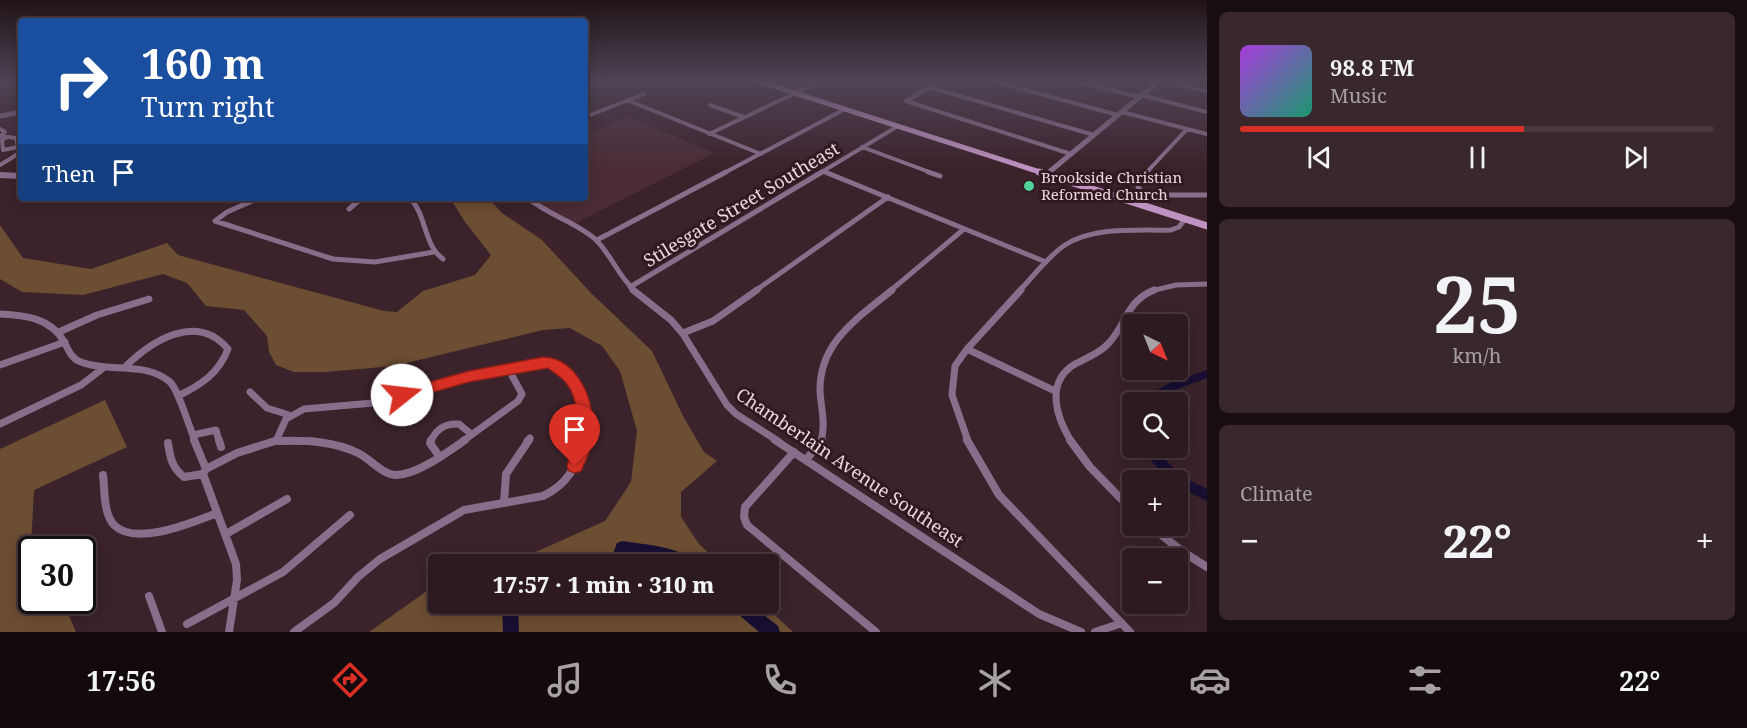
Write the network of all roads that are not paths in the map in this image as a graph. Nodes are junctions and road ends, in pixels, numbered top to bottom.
1 (604, 109) edge
2 (650, 109) edge
3 (723, 109) edge
4 (761, 109) edge
5 (844, 109) edge
6 (847, 109) edge
7 (932, 109) edge
8 (1006, 109) edge
9 (1106, 109) edge
10 (1124, 109) edge
11 (18, 113) edge
12 (1120, 113) junction
13 (0, 116) edge
14 (588, 116) edge
15 (744, 117) junction
16 (898, 126) junction
17 (0, 129) edge
18 (1187, 129) junction
19 (709, 134) junction
20 (1207, 134) edge
21 (1094, 135) junction
22 (0, 136) edge
23 (7, 137) junction
24 (18, 144) edge
25 (862, 147) junction
26 (18, 149) edge
27 (18, 151) edge
28 (761, 154) junction
29 (1071, 154) junction
30 (0, 165) edge
31 (823, 171) junction
32 (1047, 174) junction
33 (0, 176) edge
34 (18, 176) edge
35 (940, 176) dead end
36 (1207, 195) edge
37 (888, 197) junction
38 (253, 201) edge
39 (358, 201) edge
40 (413, 201) edge
41 (532, 201) edge
42 (1144, 202) junction
43 (349, 209) dead end
44 (1185, 219) junction
45 (1207, 226) edge
46 (964, 229) junction
47 (597, 240) junction
48 (434, 252) junction
49 (443, 259) dead end
50 (1046, 262) junction
51 (1207, 284) edge
52 (630, 287) junction
53 (149, 299) dead end
54 (0, 314) edge
55 (58, 332) junction
56 (682, 333) junction
57 (65, 342) junction
58 (967, 349) junction
59 (0, 365) edge
60 (124, 368) junction
61 (102, 369) junction
62 (508, 370) junction
63 (1055, 391) junction
64 (250, 392) dead end
65 (178, 396) junction
66 (289, 415) junction
67 (0, 424) edge
68 (471, 434) junction
69 (193, 435) junction
70 (530, 438) dead end
71 (278, 441) junction
72 (168, 443) dead end
73 (221, 447) dead end
74 (794, 452) junction
75 (439, 456) junction
76 (806, 460) junction
77 (205, 472) junction
78 (104, 476) dead end
79 (287, 499) dead end
80 (1122, 500) edge
81 (504, 502) junction
82 (217, 513) junction
83 (350, 515) dead end
84 (225, 534) junction
85 (1163, 536) edge
86 (1207, 567) edge
87 (149, 596) dead end
88 (235, 597) junction
89 (1122, 623) junction
90 (187, 624) dead end
91 (162, 632) edge
92 (229, 632) edge
93 (294, 632) edge
94 (876, 632) edge
95 (1081, 632) edge
96 (1095, 632) edge
97 (1130, 632) edge

1 - 14 street
2 - 19 street
3 - 15 street
4 - 15 street
5 - 28 street
6 - 16 main road
7 - 29 street
8 - 21 street
9 - 12 street
10 - 12 street
11 - 13 street
12 - 18 street
12 - 21 street
15 - 19 street
16 - 25 street, Stilesgate Street Southeast
16 - 32 main road
17 - 22 street
18 - 20 street
18 - 42 street
19 - 28 street
21 - 29 street
22 - 23 street
23 - 24 street
23 - 26 street
25 - 31 street, Stilesgate Street Southeast
25 - 35 street
27 - 30 street
28 - 47 street
29 - 32 street
31 - 37 street
31 - 52 street, Stilesgate Street Southeast
32 - 42 main road
33 - 34 street
36 - 42 street
37 - 46 street
37 - 56 street
38 - 48 street
39 - 43 street
40 - 48 street
41 - 47 street, Chamberlain Avenue Southeast
42 - 44 main road
44 - 45 main road
44 - 50 street
46 - 50 street
46 - 76 street
47 - 52 street, Chamberlain Avenue Southeast
48 - 49 street
50 - 58 street
51 - 63 street
52 - 56 street, Chamberlain Avenue Southeast
53 - 55 street
54 - 55 street
55 - 57 street
56 - 74 street, Chamberlain Avenue Southeast
57 - 59 street
57 - 61 street
58 - 63 street
58 - 89 street
60 - 61 street
60 - 65 street
60 - 65 street
61 - 67 street
62 - 66 street
62 - 68 street
62 - 81 street
63 - 80 street
64 - 66 street
65 - 69 street
66 - 71 street
68 - 75 street
68 - 75 street
69 - 73 street
69 - 77 street
70 - 81 street
71 - 75 street
71 - 77 street
72 - 77 street
74 - 76 street, Chamberlain Avenue Southeast
74 - 94 street
76 - 95 street, Chamberlain Avenue Southeast
77 - 82 street
78 - 82 street
79 - 84 street
81 - 93 street
82 - 84 street
83 - 88 street
84 - 88 street
85 - 86 street
87 - 91 street
88 - 90 street
88 - 92 street
89 - 96 street
89 - 97 street

